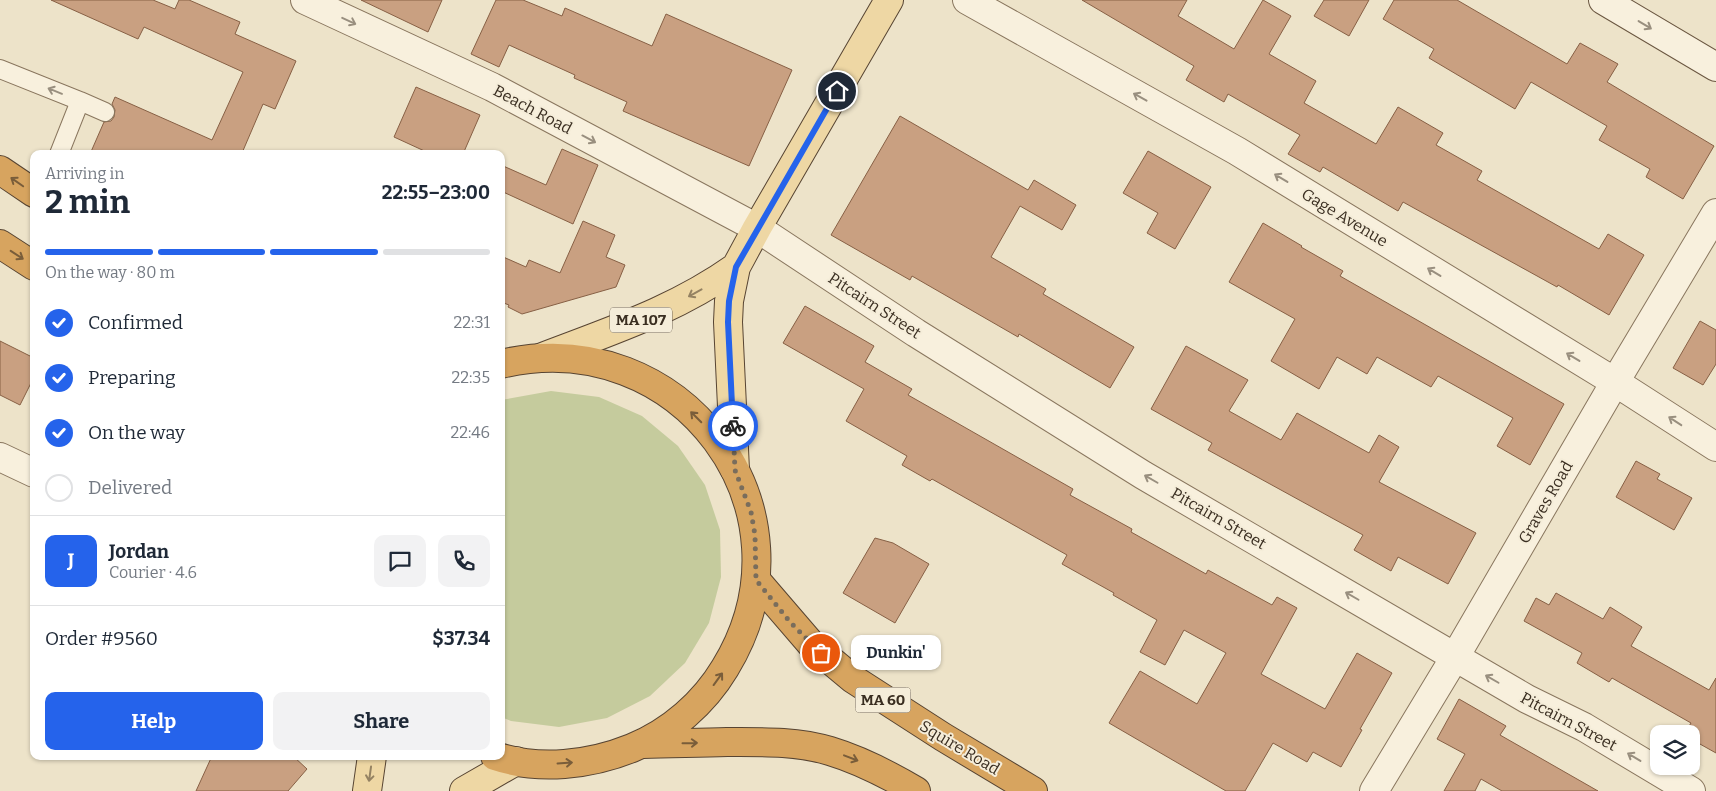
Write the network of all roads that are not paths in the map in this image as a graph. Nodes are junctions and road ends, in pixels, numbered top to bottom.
1 (305, 0) edge
2 (889, 0) edge
3 (967, 0) edge
4 (1603, 0) edge
5 (1716, 67) edge
6 (0, 70) edge
7 (80, 101) junction
8 (105, 112) dead end
9 (61, 150) edge
10 (0, 170) edge
11 (30, 190) edge
12 (1716, 214) edge
13 (757, 228) junction
14 (0, 244) edge
15 (30, 263) edge
16 (736, 267) junction
17 (540, 358) junction
18 (505, 363) edge
19 (1614, 382) junction
20 (1716, 447) edge
21 (0, 457) edge
22 (735, 470) junction
23 (30, 471) edge
24 (756, 580) junction
25 (1455, 657) junction
26 (642, 744) junction
27 (506, 759) edge
28 (371, 760) edge
29 (505, 760) edge
30 (367, 791) edge
31 (464, 791) edge
32 (916, 791) edge
33 (1033, 791) edge
34 (1374, 791) edge
35 (1691, 791) edge

1 -> 13 street, Beach Road
2 - 13 main road, MA 107
19 -> 3 street, Gage Avenue
4 -> 5 street
7 -> 6 lane
7 - 8 lane
7 - 9 lane
11 -> 10 highway
12 - 19 street, Graves Road
13 - 16 main road, MA 107
25 -> 13 street, Pitcairn Street
14 -> 15 highway
16 -> 17 main road, MA 107
16 - 22 main road, MA 107
17 - 18 highway
22 -> 17 highway
20 -> 19 street, Gage Avenue
19 - 25 street, Graves Road
21 - 23 street
22 - 24 highway
26 -> 24 highway
24 - 33 highway, Squire Road / MA 60
25 - 34 street, Graves Road
35 -> 25 street, Pitcairn Street
27 -> 26 highway
26 -> 32 highway
28 -> 30 main road
29 - 31 main road

